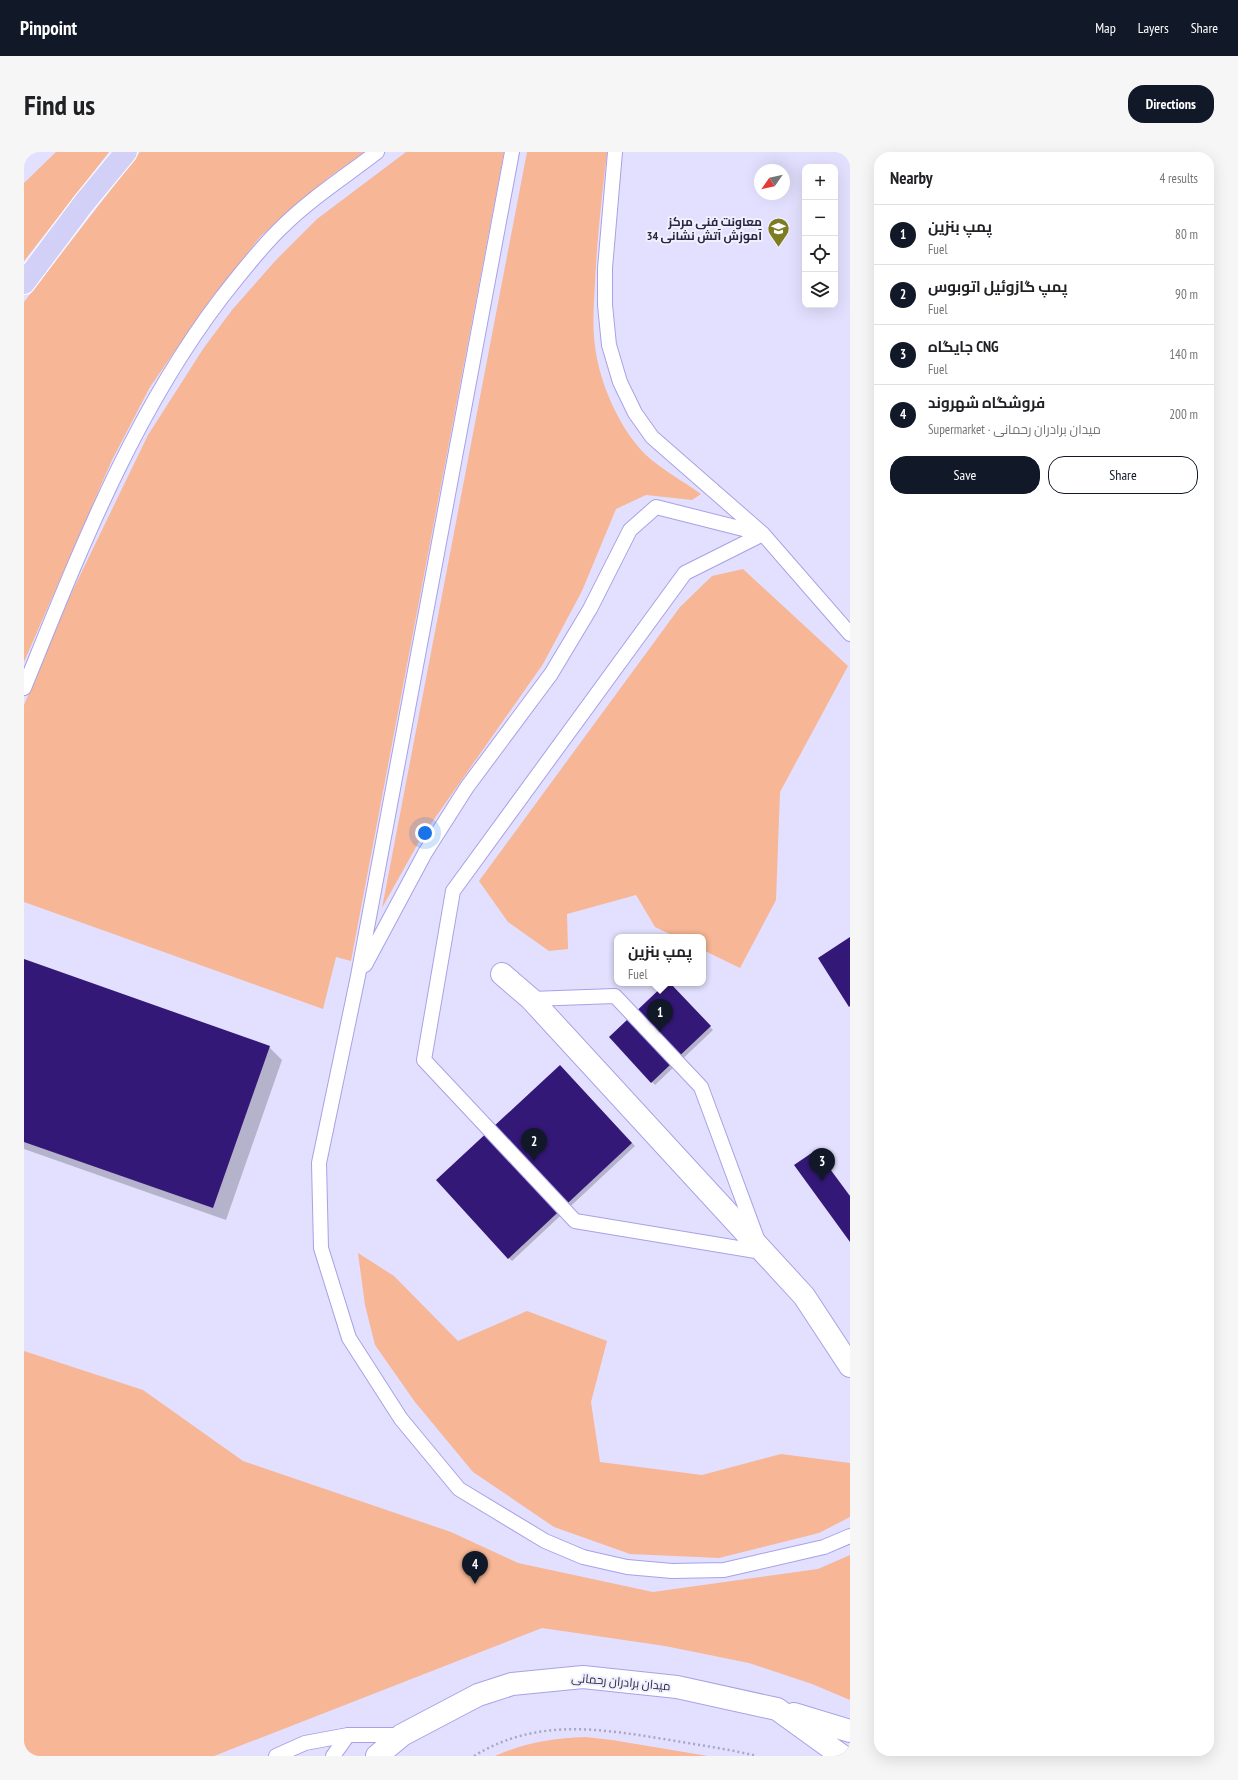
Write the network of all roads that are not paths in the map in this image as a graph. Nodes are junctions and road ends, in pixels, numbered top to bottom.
1 (126, 152) edge
2 (377, 152) edge
3 (512, 152) edge
4 (615, 152) edge
5 (24, 283) edge
6 (763, 534) junction
7 (850, 634) edge
8 (24, 688) edge
9 (502, 974) dead end
10 (358, 976) junction
11 (531, 999) junction
12 (762, 1252) junction
13 (850, 1366) edge
14 (850, 1536) edge
15 (777, 1709) junction
16 (850, 1731) edge
17 (348, 1735) junction
18 (402, 1735) junction
19 (276, 1756) edge
20 (333, 1756) edge
21 (377, 1756) edge
22 (842, 1756) edge

1 - 5 highway
2 - 8 lane
3 - 10 lane
4 - 6 lane
6 - 7 lane
6 - 10 lane
6 - 12 lane
9 - 11 main road
10 - 14 lane
11 - 12 main road
11 - 12 lane
12 - 13 main road
15 - 16 main road
15 - 18 main road, میدان برادران رحمانی
15 - 22 main road, میدان برادران رحمانی
17 - 18 lane
17 - 19 lane
17 - 20 lane
18 - 21 main road, میدان برادران رحمانی

